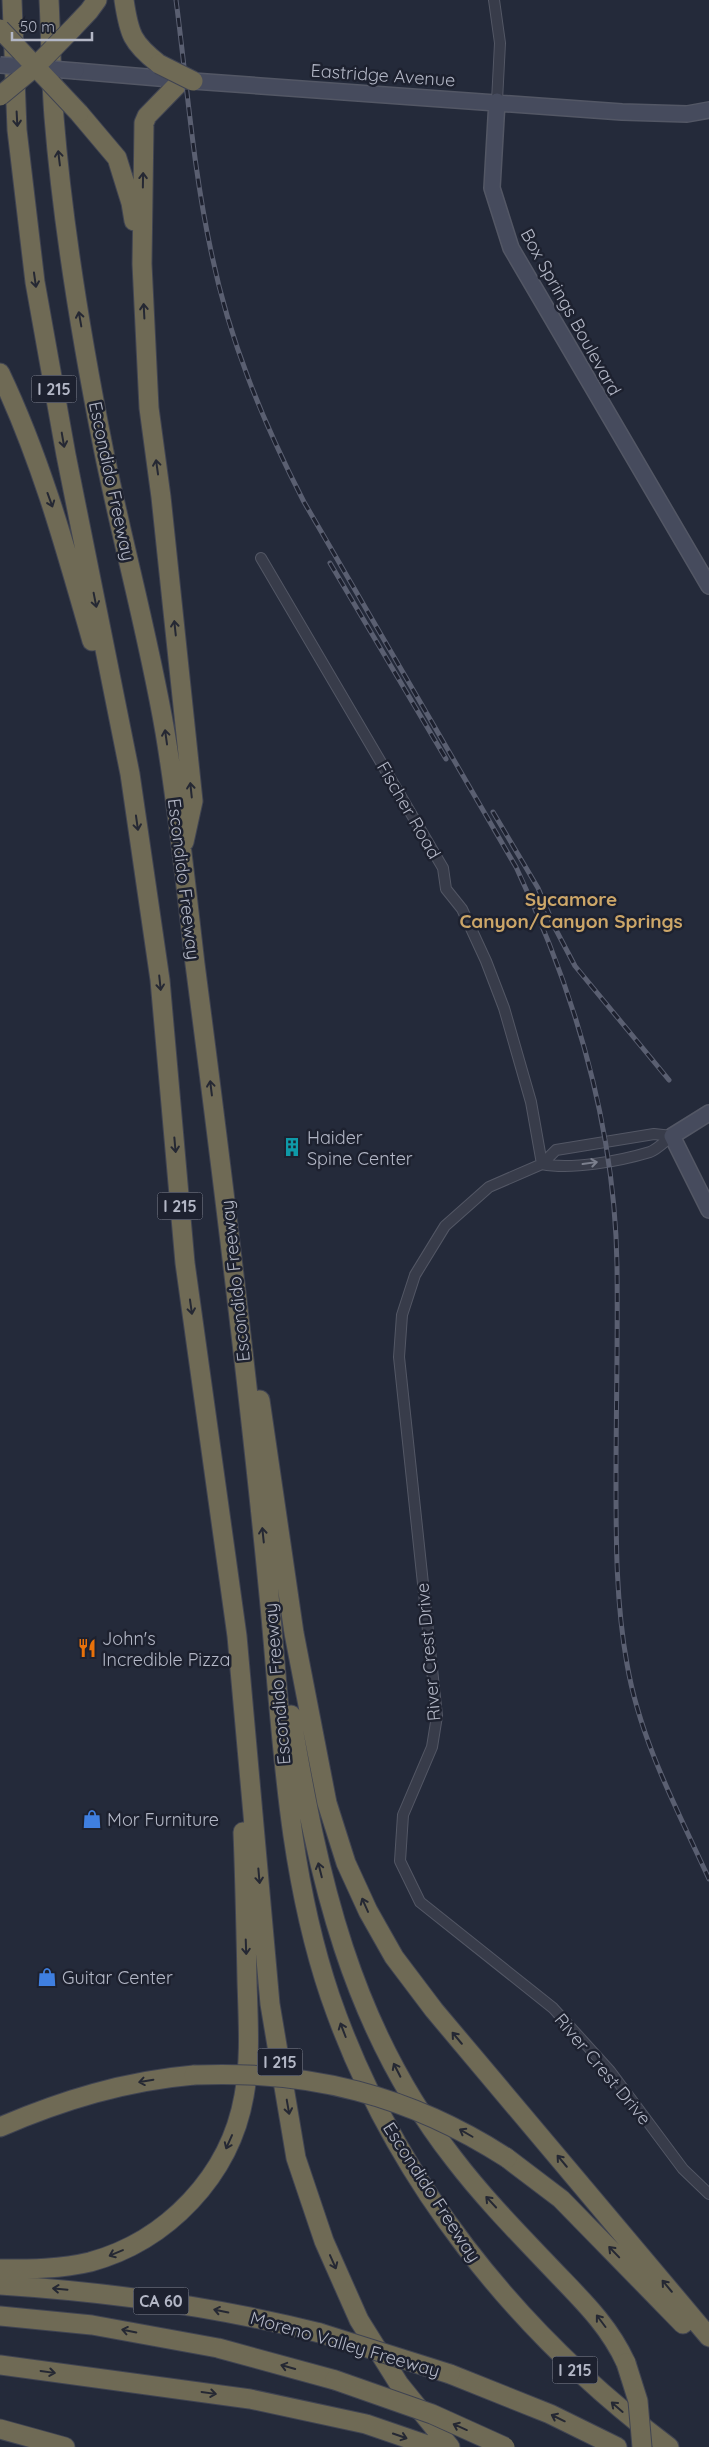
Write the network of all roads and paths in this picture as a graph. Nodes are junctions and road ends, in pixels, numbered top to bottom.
1 (12, 0) edge
2 (49, 0) edge
3 (96, 0) edge
4 (124, 0) edge
5 (494, 0) edge
6 (0, 29) edge
7 (0, 65) edge
8 (35, 67) junction
9 (160, 72) junction
10 (188, 80) junction
11 (0, 96) edge
12 (497, 102) junction
13 (709, 110) edge
14 (687, 114) junction
15 (709, 119) edge
16 (142, 264) junction
17 (0, 373) edge
18 (261, 558) dead end
19 (709, 586) edge
20 (130, 774) junction
21 (181, 855) junction
22 (709, 1112) edge
23 (672, 1136) junction
24 (542, 1164) junction
25 (226, 1206) junction
26 (709, 1210) edge
27 (268, 1583) junction
28 (238, 1636) junction
29 (0, 2127) edge
30 (709, 2194) edge
31 (0, 2269) edge
32 (0, 2285) edge
33 (0, 2316) edge
34 (709, 2337) edge
35 (709, 2349) edge
36 (0, 2365) edge
37 (0, 2430) edge
38 (36, 2447) edge
39 (65, 2447) edge
40 (433, 2447) edge
41 (450, 2447) edge
42 (505, 2447) edge
43 (617, 2447) edge
44 (642, 2447) edge
45 (669, 2447) edge

1 -> 20 highway, Escondido Freeway / I 215
21 -> 2 highway, Escondido Freeway / I 215
3 - 8 highway, bridge
4 - 9 highway
5 - 12 street, Box Springs Boulevard
6 - 8 highway, bridge
7 - 8 main road, bridge
8 - 9 main road, bridge
8 - 11 highway, bridge
8 - 16 highway, bridge
9 - 10 highway, bridge
10 - 12 main road, Eastridge Avenue
16 -> 10 highway
12 - 14 main road, Eastridge Avenue
12 - 19 main road, Box Springs Boulevard
13 - 14 main road, Eastridge Avenue
14 - 15 main road, Eastridge Avenue
21 -> 16 highway
17 -> 20 highway
18 - 24 street, Fischer Road
20 -> 28 highway, Escondido Freeway / I 215
25 -> 21 highway, Escondido Freeway / I 215
22 - 23 main road
24 -> 23 street, River Crest Drive
23 - 24 street, River Crest Drive
23 - 26 main road
24 - 30 street, River Crest Drive
27 -> 25 highway, Escondido Freeway / I 215
34 -> 25 highway
44 -> 27 highway, bridge
45 -> 27 highway, Escondido Freeway / I 215
28 -> 31 highway
28 -> 41 highway, Escondido Freeway / I 215
35 -> 29 highway, bridge
43 -> 32 highway, Moreno Valley Freeway / CA 60, bridge
42 -> 33 highway, bridge
36 -> 40 highway
37 - 38 highway
37 - 39 highway

